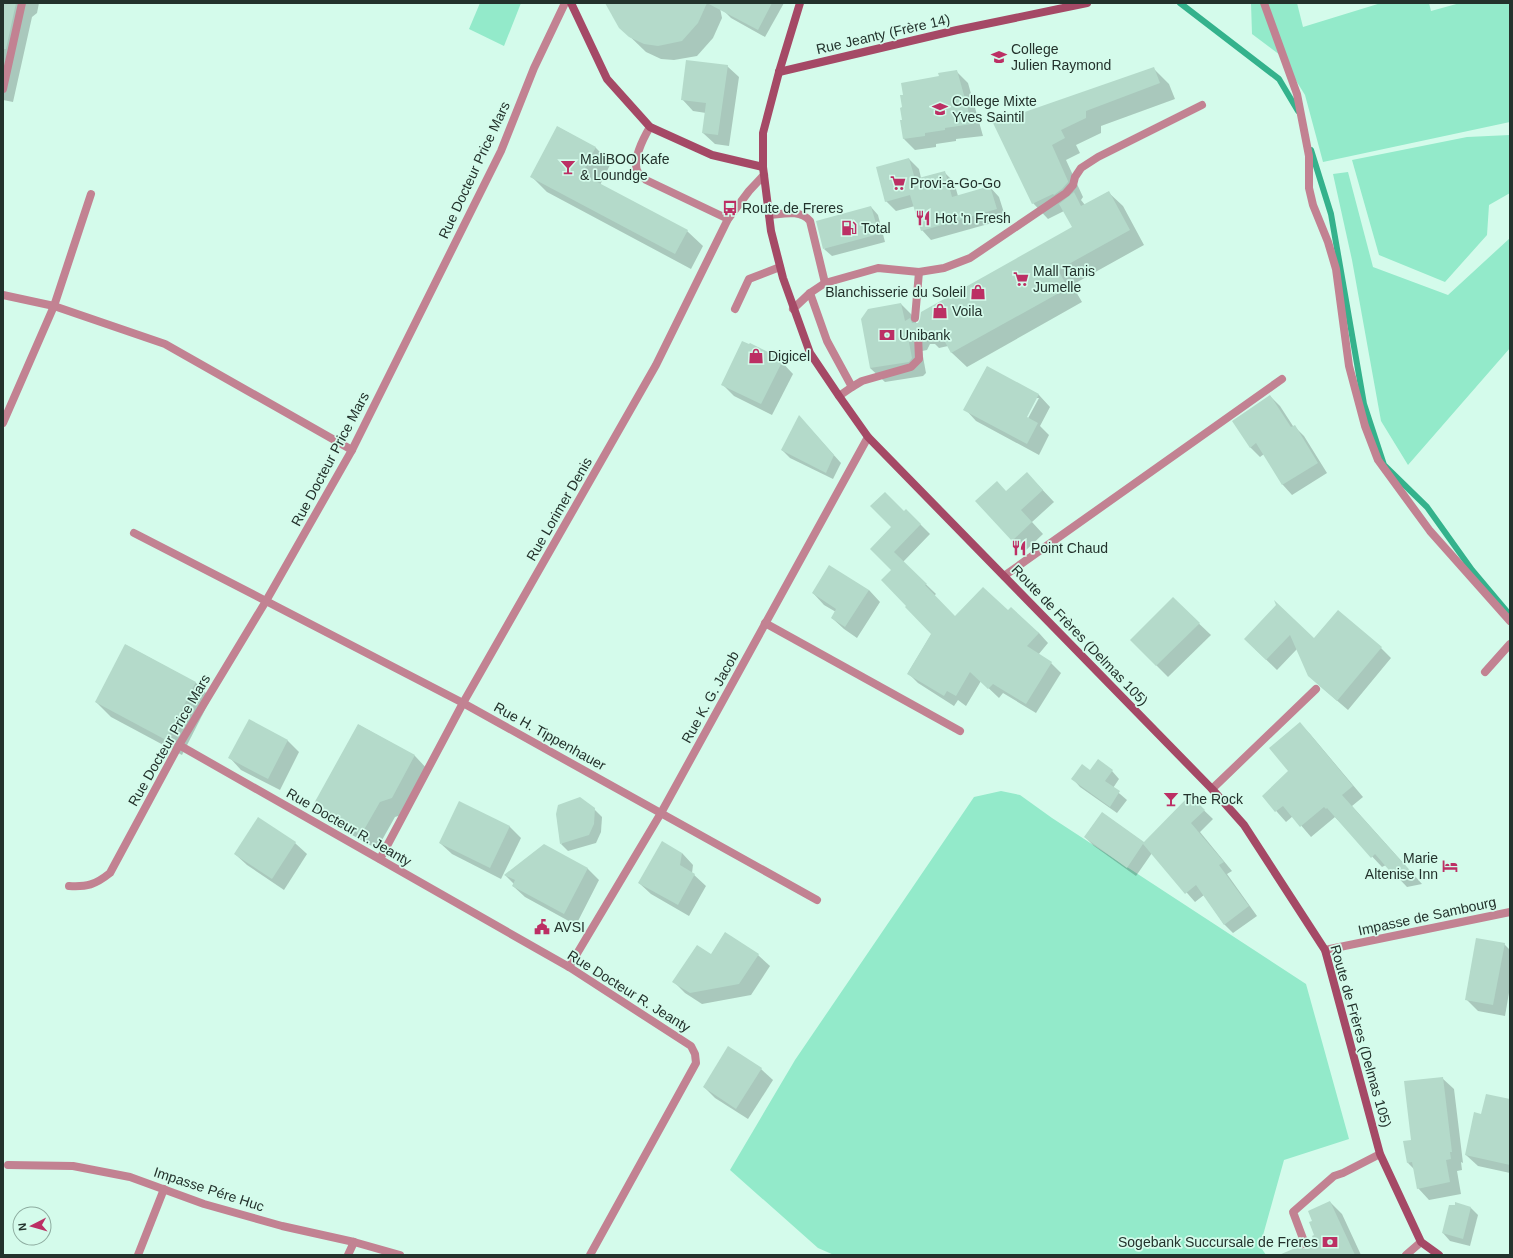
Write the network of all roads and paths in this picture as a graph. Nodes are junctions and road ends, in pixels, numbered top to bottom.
1 (22, 3) edge
2 (566, 3) edge
3 (571, 3) edge
4 (800, 3) edge
5 (1087, 3) edge
6 (1264, 3) edge
7 (779, 72) junction
8 (3, 89) edge
9 (1202, 105) dead end
10 (650, 127) junction
11 (764, 171) junction
12 (91, 194) dead end
13 (769, 215) junction
14 (728, 219) junction
15 (780, 267) junction
16 (918, 272) junction
17 (825, 283) junction
18 (810, 293) junction
19 (3, 294) edge
20 (54, 306) junction
21 (735, 309) dead end
22 (793, 309) junction
23 (915, 318) dead end
24 (918, 335) dead end
25 (1282, 379) dead end
26 (852, 387) junction
27 (839, 396) junction
28 (3, 422) edge
29 (868, 436) junction
30 (352, 450) junction
31 (134, 533) dead end
32 (1004, 576) junction
33 (266, 601) junction
34 (1510, 622) edge
35 (766, 623) junction
36 (1510, 644) edge
37 (1484, 672) dead end
38 (1316, 689) dead end
39 (463, 703) junction
40 (960, 731) dead end
41 (179, 745) junction
42 (1212, 789) junction
43 (660, 813) junction
44 (380, 859) junction
45 (69, 886) dead end
46 (817, 900) dead end
47 (1510, 912) edge
48 (1325, 950) junction
49 (569, 968) junction
50 (1380, 1154) junction
51 (8, 1165) dead end
52 (164, 1189) junction
53 (354, 1242) junction
54 (1421, 1242) junction
55 (1305, 1244) dead end
56 (138, 1255) edge
57 (348, 1255) edge
58 (400, 1255) edge
59 (590, 1255) edge
60 (1406, 1255) edge
61 (1439, 1255) edge

1 - 8 street
2 - 30 street, Rue Docteur Price Mars
3 - 10 main road
4 - 7 main road, Route de Frères (Delmas 105)
5 - 7 main road, Rue Jeanty (Frère 14)
6 - 34 street
7 - 11 main road, Route de Frères (Delmas 105)
9 - 16 street
10 - 11 main road
10 - 14 street
11 - 13 main road, Route de Frères (Delmas 105)
11 - 14 street, Rue Lorimer Denis
12 - 20 street
13 - 15 main road, Route de Frères (Delmas 105)
13 - 17 street
14 - 39 street, Rue Lorimer Denis
15 - 21 street
15 - 22 main road, Route de Frères (Delmas 105)
16 - 17 street
16 - 23 street
17 - 18 street
18 - 22 street
18 - 26 street
19 - 20 street
20 - 28 street
20 - 30 street
22 - 27 main road, Route de Frères (Delmas 105)
24 - 26 street
25 - 32 street
26 - 27 street
27 - 29 main road, Route de Frères (Delmas 105)
29 - 32 main road, Route de Frères (Delmas 105)
29 - 35 street, Rue K. G. Jacob
30 - 33 street, Rue Docteur Price Mars
31 - 33 street, Rue H. Tippenhauer
32 - 42 main road, Route de Frères (Delmas 105)
33 - 39 street, Rue H. Tippenhauer
33 - 41 street, Rue Docteur Price Mars
35 - 40 street
35 - 43 street, Rue K. G. Jacob
36 - 37 street
38 - 42 street
39 - 43 street, Rue H. Tippenhauer
39 - 44 street, Rue Lorimer Denis
41 - 44 street, Rue Docteur R. Jeanty
41 - 45 street, Rue Docteur Price Mars
42 - 48 main road, Route de Frères (Delmas 105)
43 - 46 street, Rue H. Tippenhauer
43 - 49 street, Rue K. G. Jacob
44 - 49 street, Rue Docteur R. Jeanty
47 - 48 street, Impasse de Sambourg
48 - 50 main road, Route de Frères (Delmas 105)
49 - 59 street, Rue Docteur R. Jeanty
50 - 54 main road, Route de Frères (Delmas 105)
50 - 55 street
51 - 52 street, Impasse Pére Huc
52 - 53 street, Impasse Pére Huc
52 - 56 street
53 - 57 street
53 - 58 street, Impasse Pére Huc
54 - 60 street
54 - 61 main road, Route de Frères (Delmas 105)

